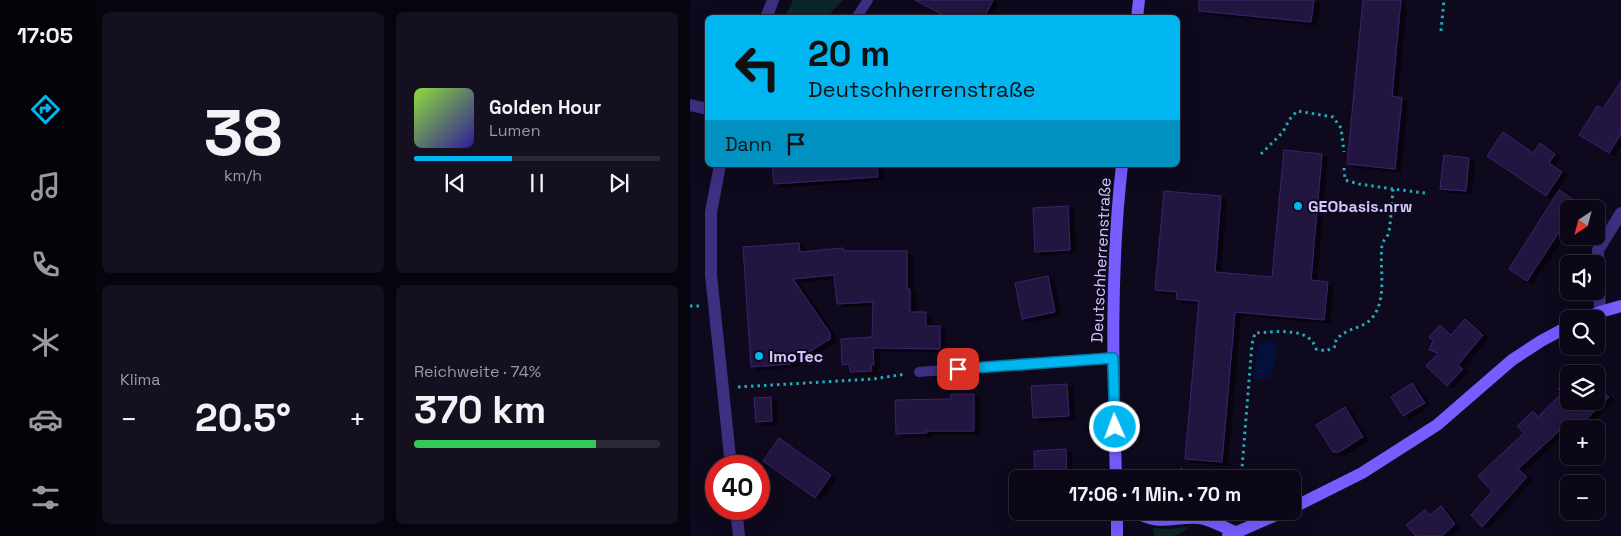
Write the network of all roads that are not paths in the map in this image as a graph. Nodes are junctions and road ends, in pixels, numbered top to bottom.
1 (773, 0) edge
2 (868, 0) edge
3 (1139, 0) edge
4 (767, 15) edge
5 (858, 15) edge
6 (1137, 15) edge
7 (690, 105) edge
8 (705, 108) edge
9 (720, 167) edge
10 (1122, 167) edge
11 (1621, 214) edge
12 (1621, 306) edge
13 (1600, 310) edge
14 (1605, 311) edge
15 (1560, 330) edge
16 (1113, 358) junction
17 (919, 372) road end
18 (730, 455) edge
19 (1116, 470) edge
20 (1301, 504) edge
21 (737, 520) edge
22 (1116, 520) edge
23 (1156, 520) edge
24 (1176, 520) edge
25 (1205, 520) edge
26 (1264, 520) edge
27 (1231, 534) edge
28 (739, 536) edge
29 (1117, 536) edge

1 - 4 street
2 - 5 lane
3 - 6 street
7 - 8 street
9 - 18 street
10 - 16 street, Deutschherrenstraße
11 - 13 street
12 - 14 street
15 - 20 street
16 - 17 lane, Deutschherrenstraße
16 - 19 street, Deutschherrenstraße
21 - 28 street
22 - 29 street
23 - 24 street
25 - 27 street
26 - 27 street

